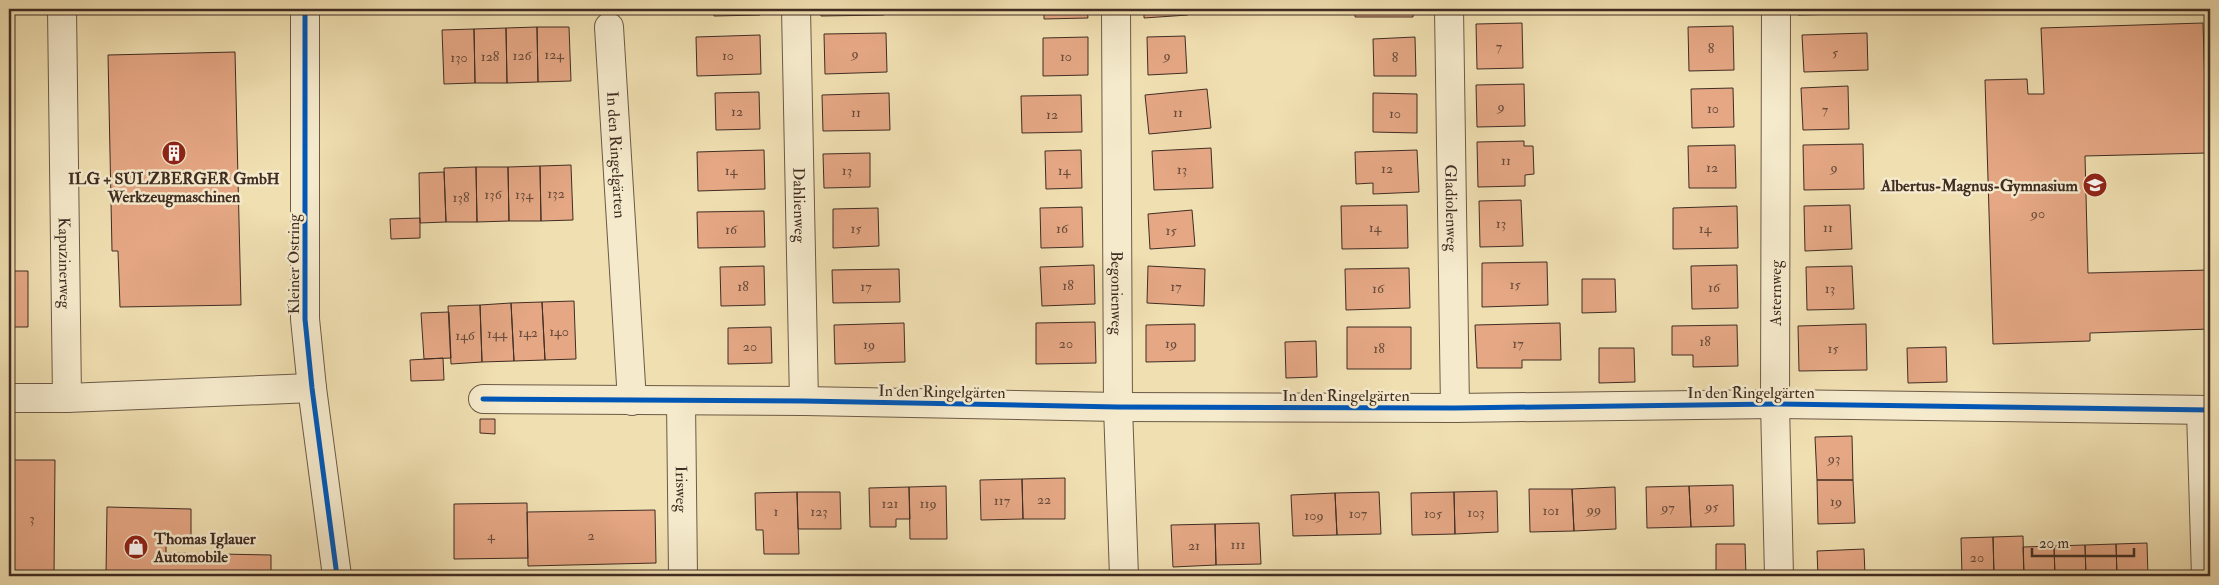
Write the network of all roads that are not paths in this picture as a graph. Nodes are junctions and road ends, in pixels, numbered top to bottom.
1 (62, 9) edge
2 (305, 9) edge
3 (796, 9) edge
4 (1116, 9) edge
5 (1449, 9) edge
6 (1776, 9) edge
7 (609, 27) dead end
8 (312, 388) junction
9 (9, 398) edge
10 (67, 398) junction
11 (483, 399) dead end
12 (632, 401) junction
13 (804, 401) junction
14 (681, 402) junction
15 (1775, 404) junction
16 (1118, 407) junction
17 (1455, 408) junction
18 (2206, 410) edge
19 (337, 576) edge
20 (683, 576) edge
21 (1124, 576) edge
22 (1779, 576) edge
23 (2206, 576) edge

1 - 10 street, Kapuzinerweg
2 - 8 street, Kleiner Ostring
3 - 13 street, Dahlienweg
4 - 16 street, Begonienweg
5 - 17 street, Gladiolenweg
6 - 15 street, Asternweg
7 - 12 street, In den Ringelgärten
8 - 10 street
8 - 19 street, Kleiner Ostring
9 - 10 street
11 - 12 street, In den Ringelgärten
12 - 14 street, In den Ringelgärten
13 - 14 street, In den Ringelgärten
13 - 16 street, In den Ringelgärten
14 - 20 street, Irisweg
15 - 17 street, In den Ringelgärten
15 - 18 street, In den Ringelgärten
15 - 22 street, Asternweg
16 - 17 street, In den Ringelgärten
16 - 21 street, Begonienweg
18 - 23 street

